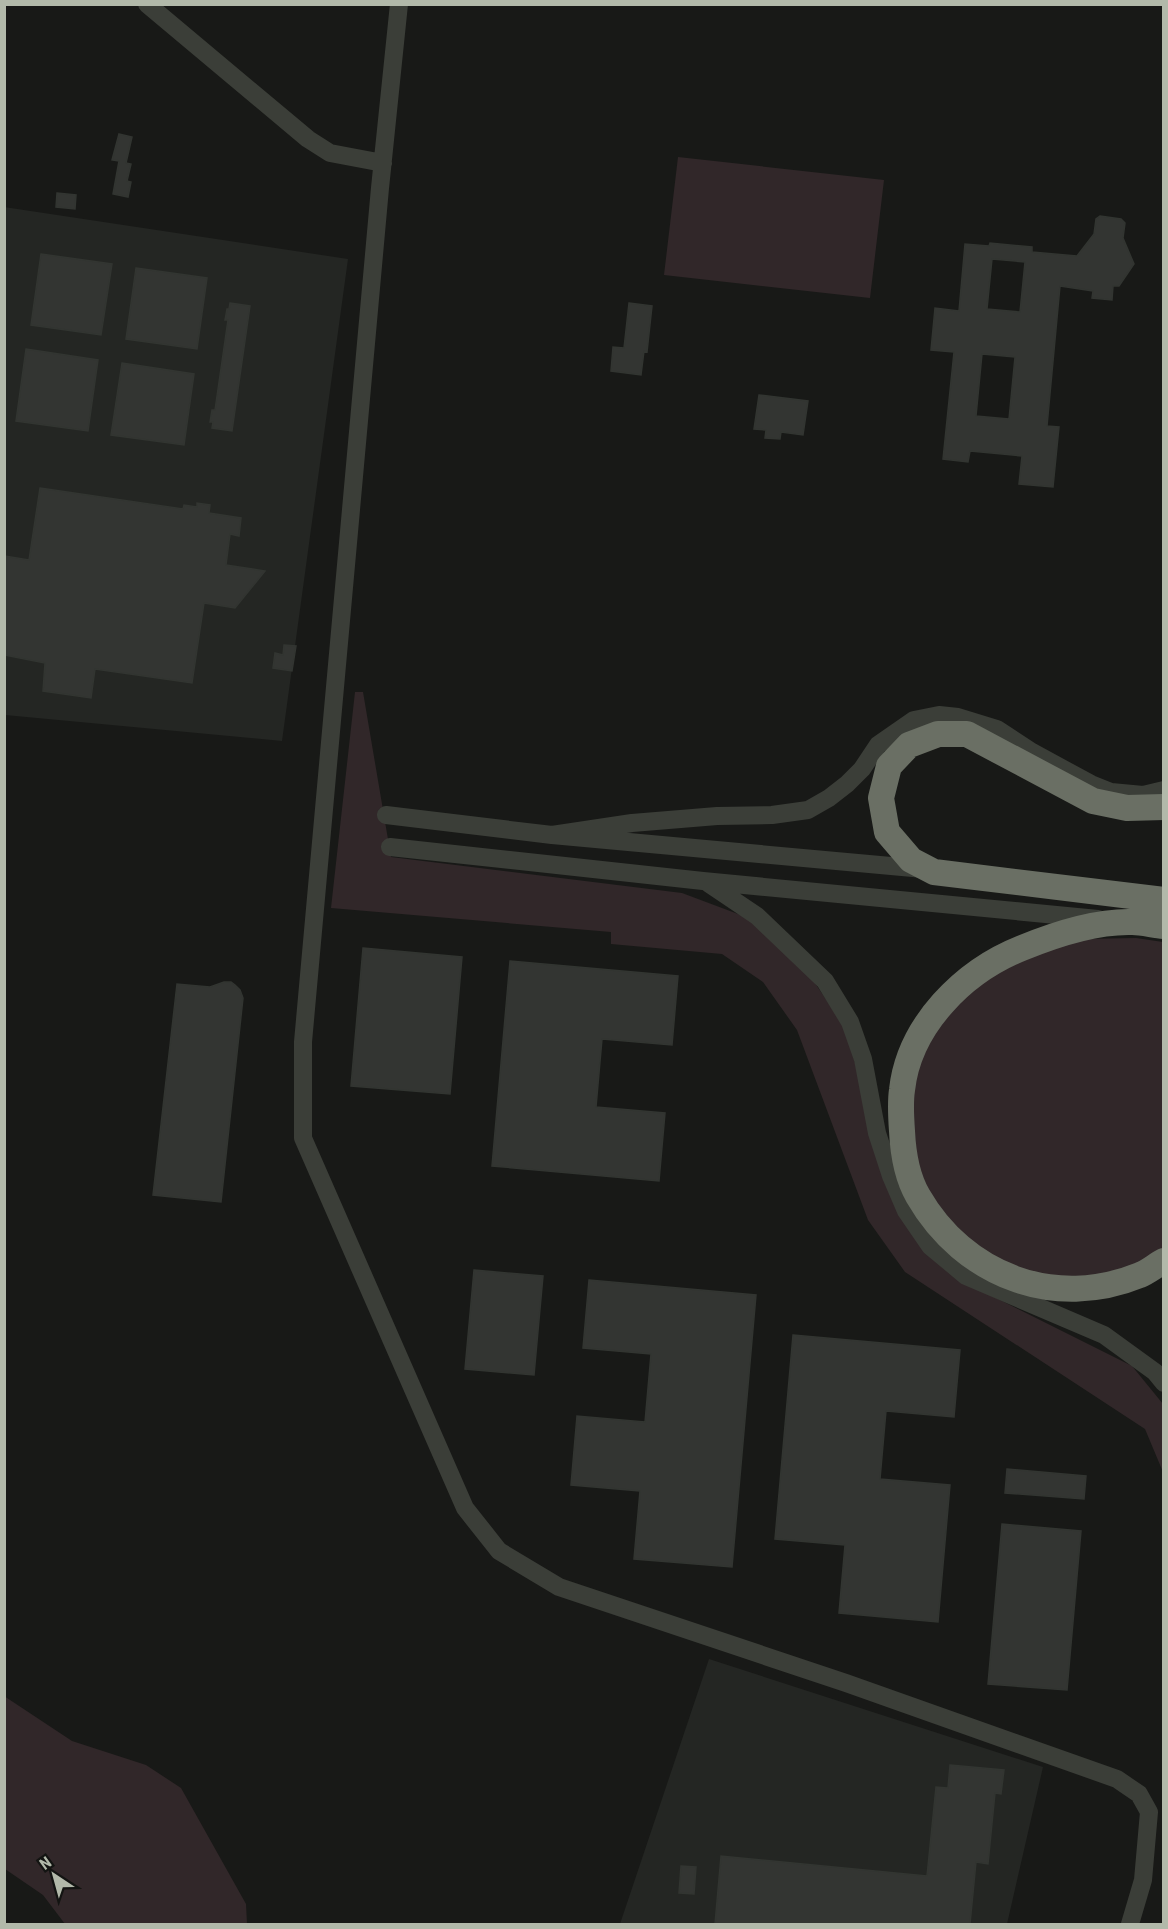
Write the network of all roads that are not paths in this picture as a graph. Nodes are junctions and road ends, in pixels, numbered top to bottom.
1 (147, 4) edge
2 (399, 4) edge
3 (383, 163) junction
4 (1164, 790) edge
5 (1164, 807) edge
6 (386, 815) dead end
7 (552, 835) junction
8 (390, 847) dead end
9 (929, 870) junction
10 (703, 881) junction
11 (1164, 900) edge
12 (1132, 922) junction
13 (1164, 926) edge
14 (1164, 1261) edge
15 (1164, 1383) edge
16 (1130, 1924) edge

1 - 3 street
2 - 3 street
3 - 16 street
4 - 7 street
5 - 9 highway
6 - 7 street
7 - 9 street
8 - 10 street
9 - 11 highway
10 - 12 street
10 - 15 street
12 - 13 highway
12 - 14 highway

